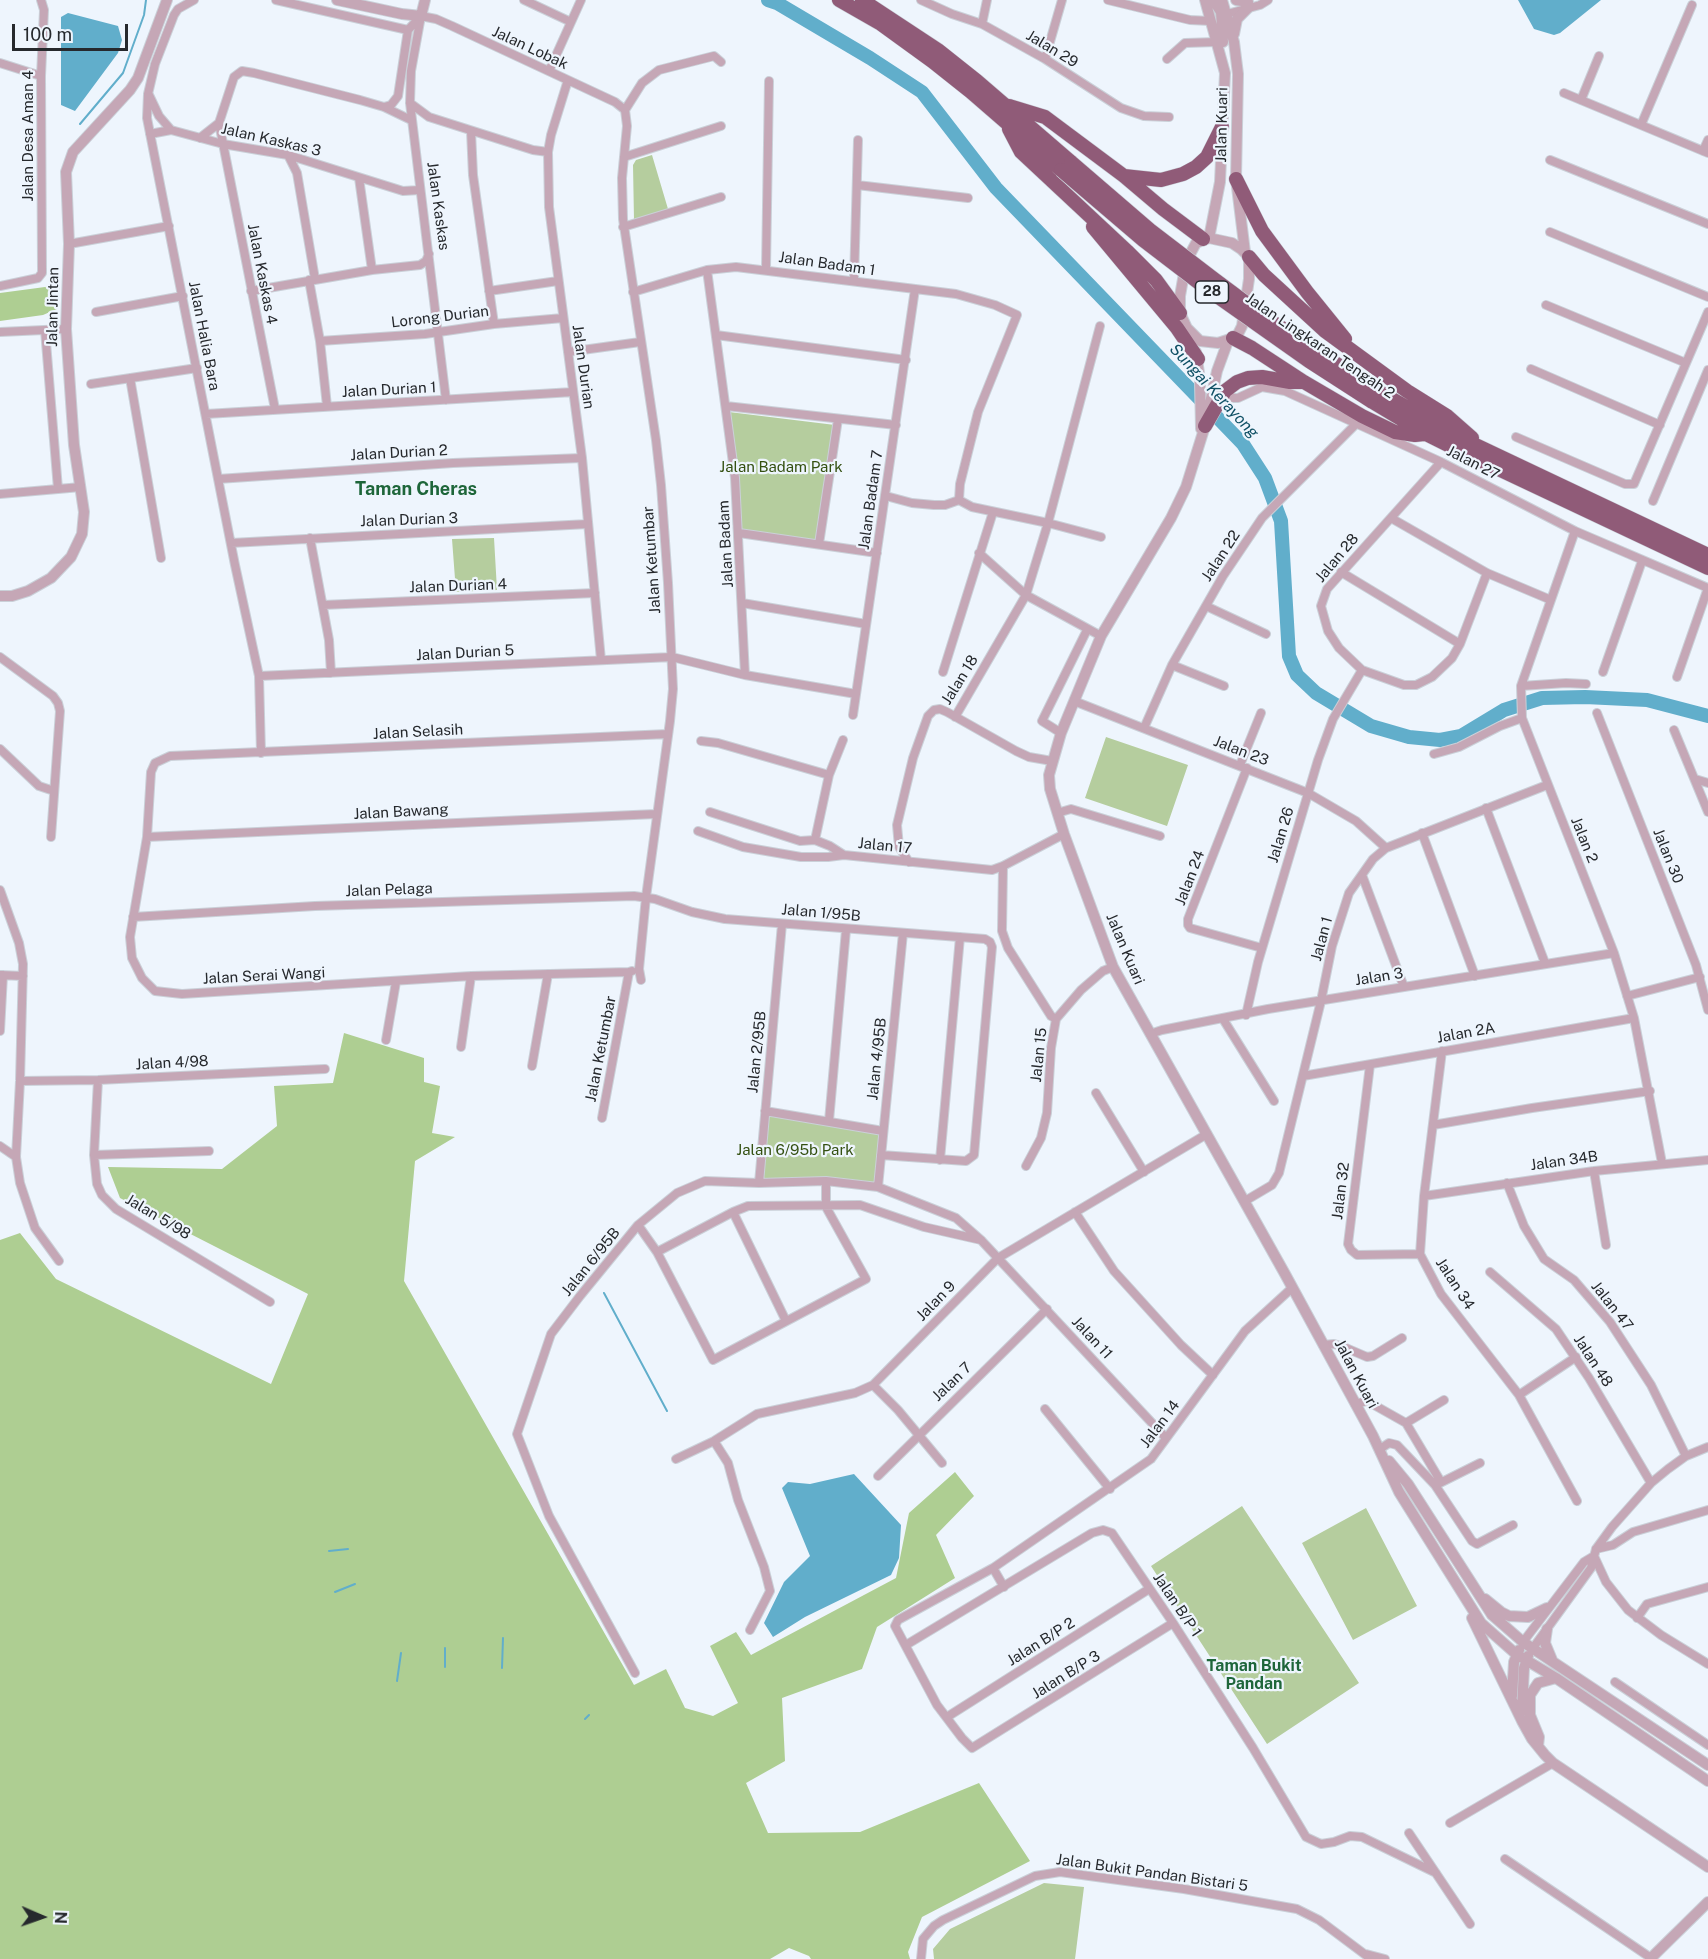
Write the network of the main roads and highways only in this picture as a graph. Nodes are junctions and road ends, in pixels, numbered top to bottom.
1 (839, 0) edge
2 (862, 0) edge
3 (876, 0) edge
4 (887, 15) junction
5 (1004, 105) junction
6 (1005, 122) junction
7 (1222, 127) road end
8 (1066, 166) junction
9 (1124, 176) junction
10 (1236, 179) road end
11 (1072, 199) junction
12 (1206, 238) road end
13 (1247, 254) road end
14 (1180, 313) road end
15 (1230, 340) road end
16 (1359, 357) junction
17 (1198, 359) road end
18 (1304, 382) junction
19 (1374, 396) junction
20 (1203, 432) road end
21 (1426, 434) junction
22 (1486, 450) junction
23 (1708, 555) edge
24 (1708, 568) edge

1 - 6 highway, Jalan Lingkaran Tengah 2 / 28
2 - 4 highway, Jalan Lingkaran Tengah 2 / 28
3 - 4 highway
4 - 5 highway, Jalan Lingkaran Tengah 2 / 28
5 - 8 highway, Jalan Lingkaran Tengah 2 / 28
5 - 9 highway
6 - 8 highway, Jalan Lingkaran Tengah 2 / 28
6 - 11 highway
7 - 9 highway
8 - 19 highway, Jalan Lingkaran Tengah 2 / 28, bridge
9 - 12 highway
10 - 16 highway
11 - 14 highway
11 - 17 highway
13 - 16 highway
15 - 18 highway
16 - 22 highway
18 - 20 highway
18 - 21 highway
19 - 21 highway, Jalan Lingkaran Tengah 2 / 28
19 - 22 highway, Jalan Lingkaran Tengah 2 / 28
21 - 24 highway, Jalan Lingkaran Tengah 2 / 28
22 - 23 highway, Jalan Lingkaran Tengah 2 / 28

